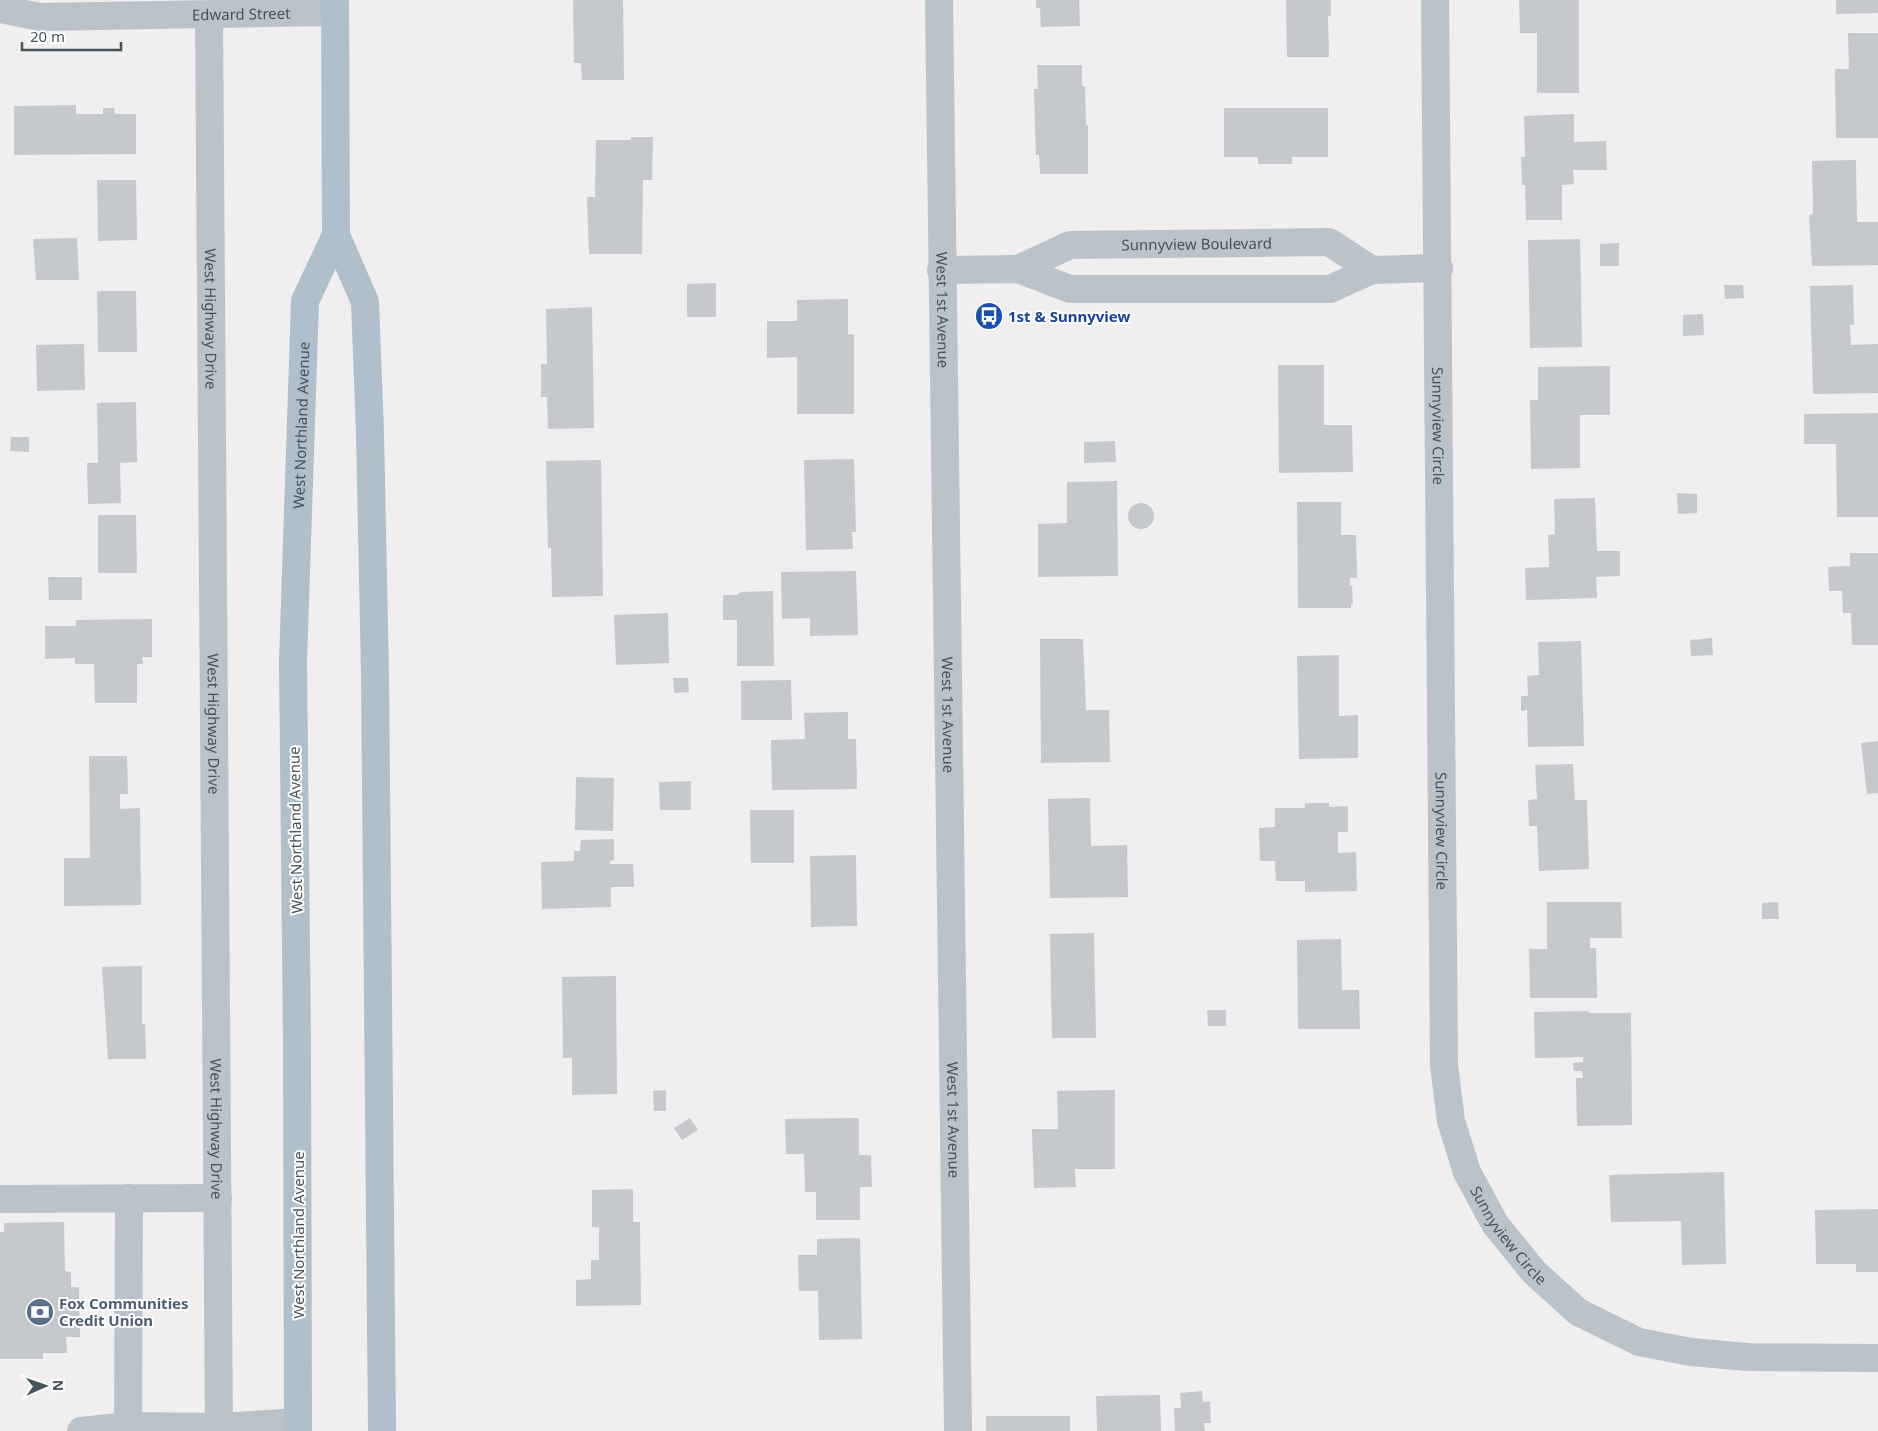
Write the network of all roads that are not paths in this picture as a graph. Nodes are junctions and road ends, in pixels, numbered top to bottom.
1 (939, 0) edge
2 (1435, 0) edge
3 (335, 6) edge
4 (0, 9) edge
5 (209, 15) junction
6 (336, 235) junction
7 (1439, 268) junction
8 (1018, 269) junction
9 (941, 270) junction
10 (1372, 270) junction
11 (129, 1198) junction
12 (218, 1198) junction
13 (0, 1199) edge
14 (86, 1199) junction
15 (0, 1210) edge
16 (1878, 1358) edge
17 (128, 1426) junction
18 (298, 1426) edge
19 (220, 1429) edge
20 (81, 1431) edge
21 (382, 1431) edge
22 (958, 1431) edge

1 - 9 street, West 1st Avenue
2 - 7 street, Sunnyview Circle
3 - 5 street, Edward Street
3 - 6 main road, West Northland Avenue
4 - 5 street, Edward Street
5 - 12 street, West Highway Drive
6 - 18 main road, West Northland Avenue
6 - 21 main road, West Northland Avenue
7 - 10 street, Sunnyview Boulevard
7 - 16 street, Sunnyview Circle
8 - 9 street, Sunnyview Boulevard
8 - 10 street, Sunnyview Boulevard
8 - 10 street, Sunnyview Boulevard
9 - 22 street, West 1st Avenue
11 - 12 street
11 - 14 street
11 - 17 street
12 - 19 street, West Highway Drive
13 - 14 street
14 - 15 street
17 - 19 street
17 - 20 street
18 - 19 street

